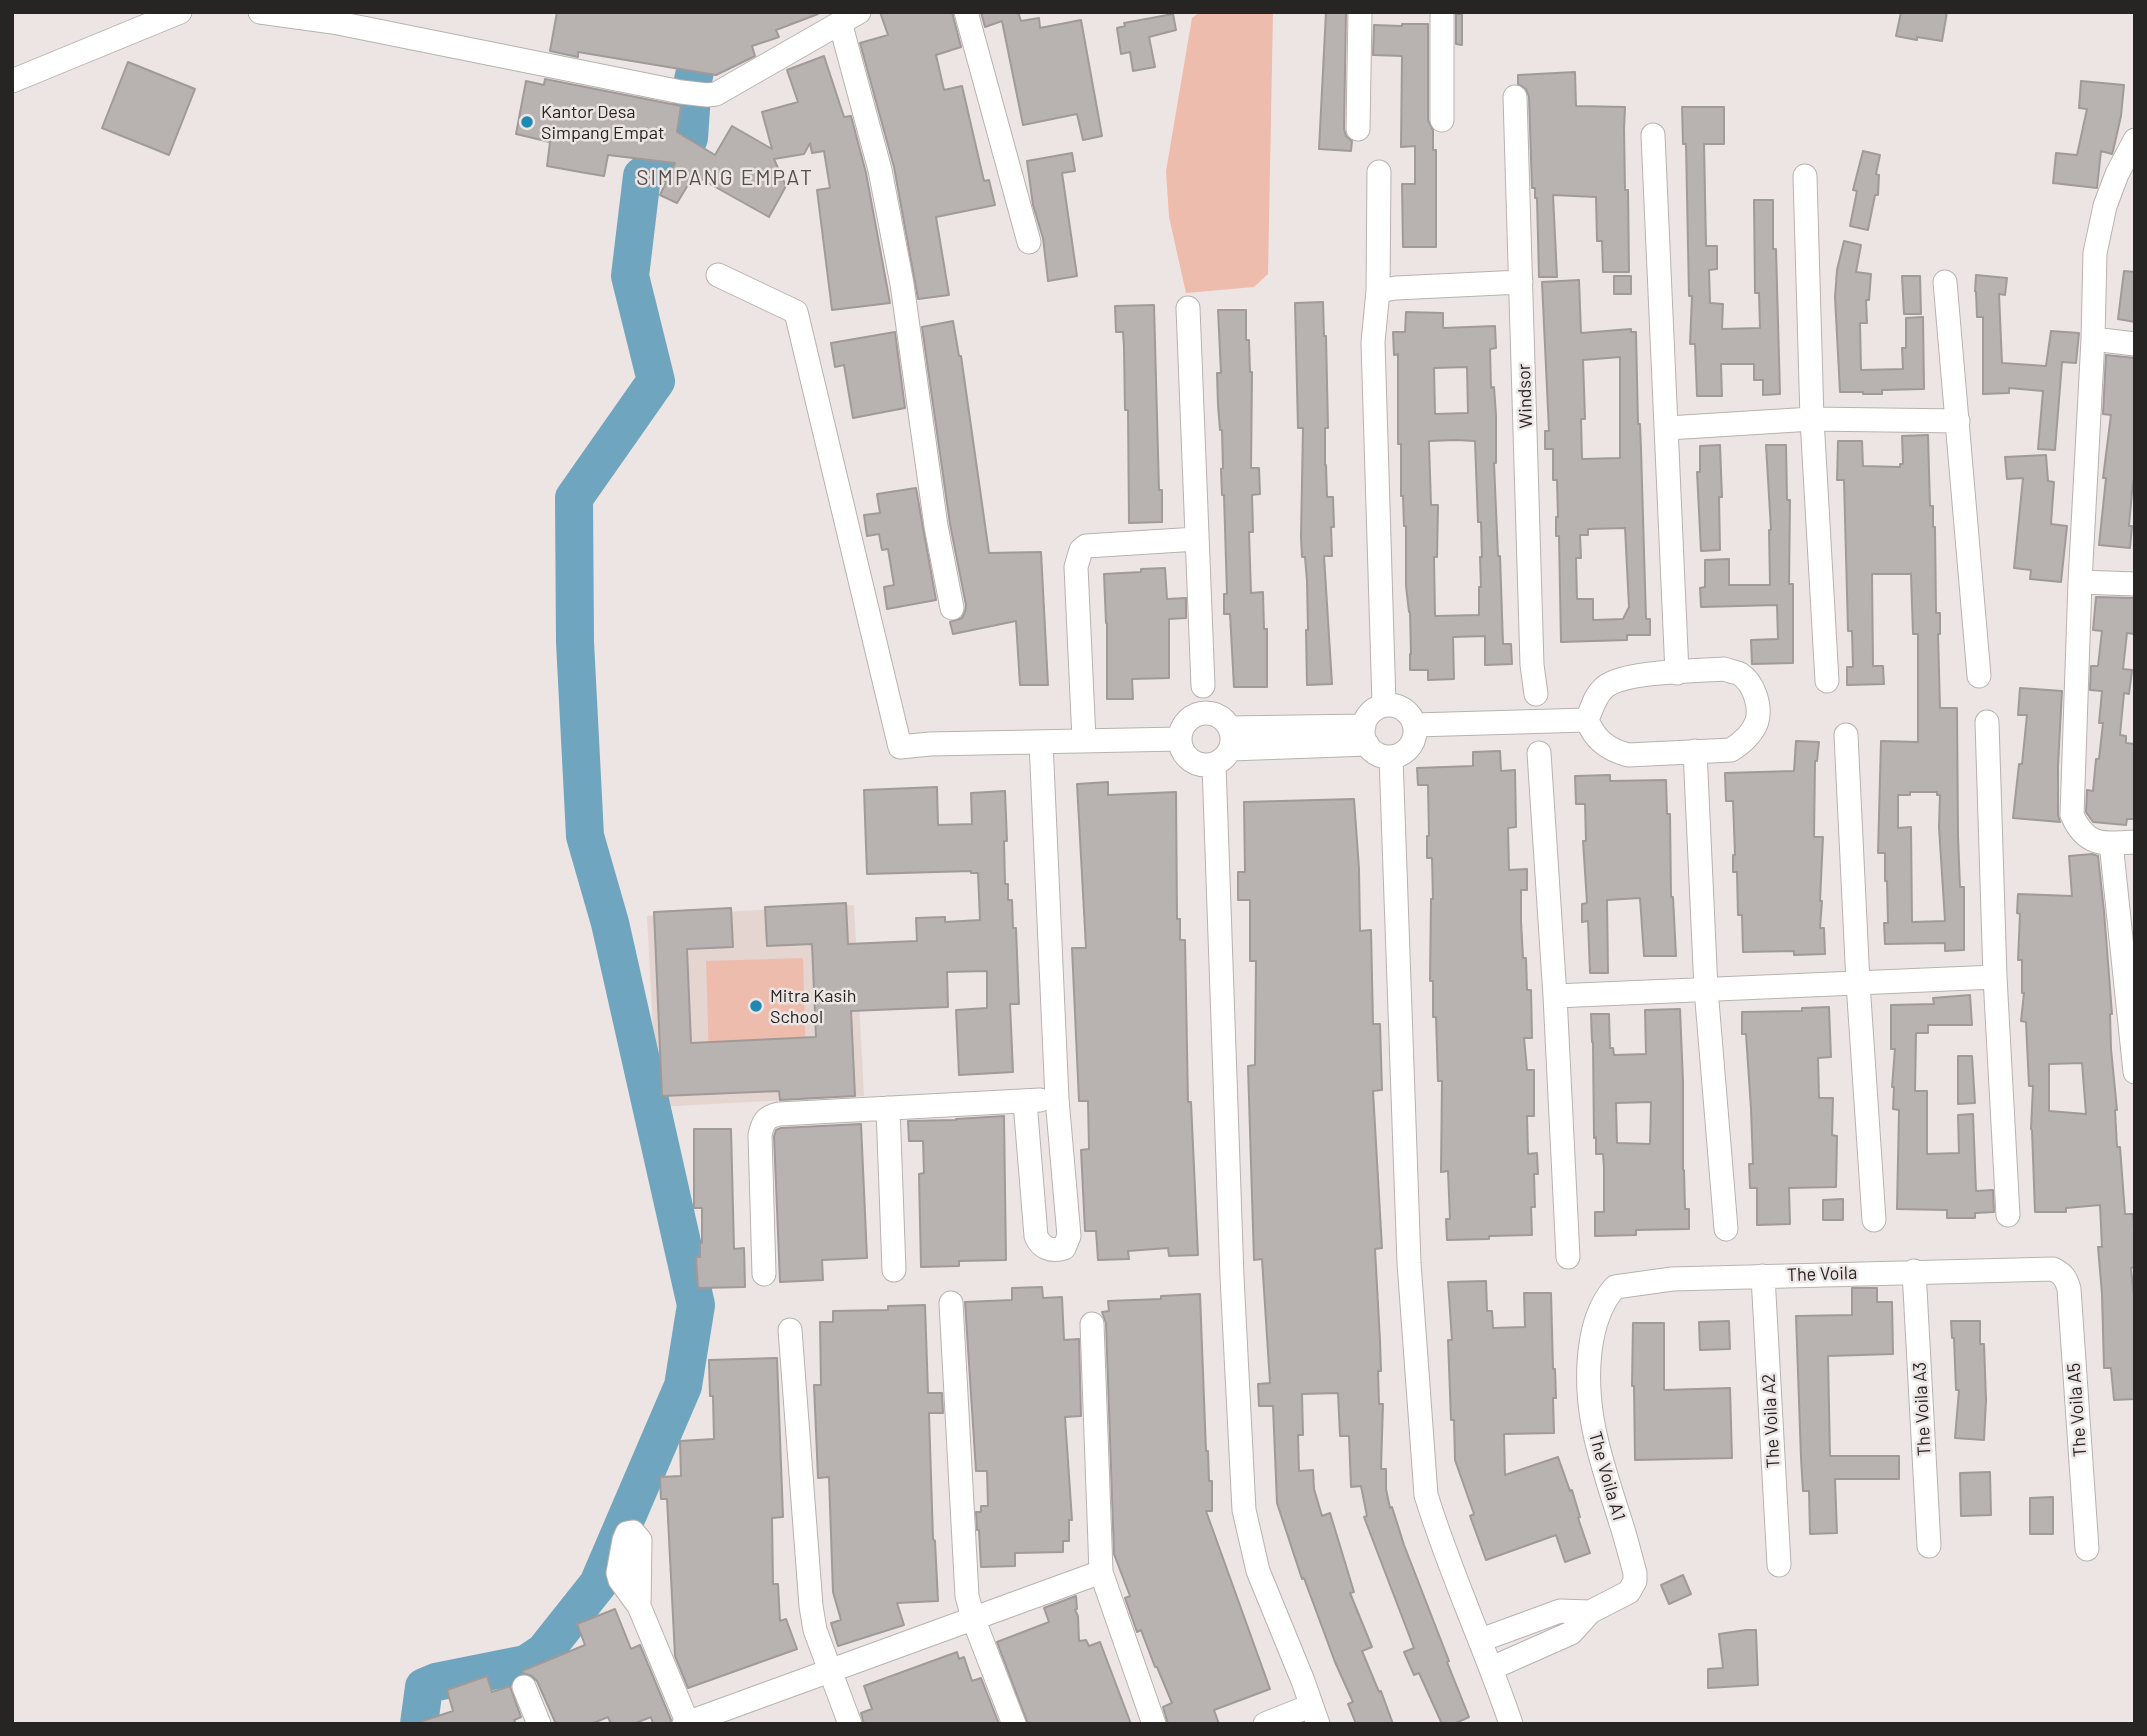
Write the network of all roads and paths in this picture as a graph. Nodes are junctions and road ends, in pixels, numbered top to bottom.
1 (180, 12) edge
2 (260, 12) edge
3 (965, 12) edge
4 (1360, 12) edge
5 (1442, 12) edge
6 (849, 17) edge
7 (381, 22) edge
8 (12, 81) edge
9 (1516, 97) dead end
10 (1442, 120) dead end
11 (1358, 129) dead end
12 (1653, 135) dead end
13 (2135, 140) edge
14 (1379, 172) dead end
15 (1805, 176) dead end
16 (1029, 242) dead end
17 (718, 275) dead end
18 (1521, 282) junction
19 (1945, 282) dead end
20 (1378, 291) junction
21 (1188, 308) dead end
22 (2093, 340) junction
23 (2135, 344) edge
24 (1812, 419) junction
25 (1958, 421) junction
26 (1668, 428) junction
27 (1197, 539) junction
28 (2080, 582) junction
29 (2135, 584) edge
30 (952, 608) dead end
31 (1677, 673) junction
32 (1979, 676) dead end
33 (1827, 681) dead end
34 (1203, 686) dead end
35 (1536, 694) dead end
36 (1384, 704) junction
37 (1587, 720) junction
38 (1987, 722) dead end
39 (1415, 725) junction
40 (1365, 735) junction
41 (1846, 736) dead end
42 (1231, 738) junction
43 (1180, 739) junction
44 (1084, 740) junction
45 (1041, 741) junction
46 (1695, 751) junction
47 (1539, 753) dead end
48 (1391, 757) junction
49 (1214, 765) junction
50 (2135, 842) edge
51 (2111, 843) junction
52 (1995, 977) junction
53 (1858, 983) junction
54 (1706, 989) junction
55 (1555, 996) junction
56 (2135, 1072) edge
57 (1057, 1099) junction
58 (1025, 1102) junction
59 (888, 1108) junction
60 (2008, 1215) dead end
61 (1874, 1220) dead end
62 (1726, 1229) dead end
63 (1567, 1257) dead end
64 (894, 1270) dead end
65 (1914, 1271) junction
66 (2062, 1273) joint
67 (764, 1274) dead end
68 (1763, 1276) junction
69 (951, 1303) dead end
70 (1598, 1313) joint
71 (1092, 1324) dead end
72 (790, 1330) dead end
73 (1929, 1546) dead end
74 (2087, 1549) dead end
75 (1779, 1565) dead end
76 (1101, 1572) junction
77 (639, 1606) dead end
78 (1590, 1612) junction
79 (973, 1618) junction
80 (1481, 1640) junction
81 (1492, 1668) junction
82 (830, 1670) junction
83 (524, 1687) dead end
84 (1314, 1715) edge
85 (686, 1723) edge
86 (539, 1724) edge
87 (850, 1724) edge
88 (1014, 1724) edge
89 (1154, 1724) edge
90 (1265, 1724) edge
91 (1511, 1724) edge

1 - 8 street
2 - 7 street
3 - 16 street
4 - 11 street
5 - 10 street
6 - 7 street
6 - 30 street
9 - 18 street, Windsor
12 - 26 street
13 - 22 street
14 - 20 street
15 - 24 street
17 - 45 street
18 - 20 street
18 - 35 street, Windsor
19 - 25 street
20 - 36 street
21 - 27 street
22 - 23 street
22 - 28 street
24 - 25 street
24 - 26 street
24 - 33 street
25 - 32 street
26 - 31 street
27 - 34 street
27 - 44 street
28 - 29 street
28 - 51 street
31 - 37 street
31 - 46 street
36 - 39 street
36 - 40 street
37 - 39 street
37 - 46 street
38 - 52 street
39 - 48 street
40 - 42 street
40 - 48 street
41 - 53 street
42 - 43 street
42 - 49 street
43 - 44 street
43 - 49 street
44 - 45 street
45 - 57 street
46 - 54 street
47 - 55 street
48 - 80 street
49 - 84 street
50 - 51 street
51 - 56 street
52 - 53 street
52 - 60 street
53 - 54 street
53 - 61 street
54 - 55 street
54 - 62 street
55 - 63 street
57 - 58 street
57 - 58 street
58 - 59 street
59 - 64 street
59 - 67 street
65 - 66 street, The Voila
65 - 68 street, The Voila
65 - 73 street, The Voila A3
66 - 74 street, The Voila A5
68 - 70 street, The Voila
68 - 75 street, The Voila A2
69 - 79 street
70 - 78 street, The Voila A1
71 - 76 street
72 - 82 street
76 - 79 street
76 - 89 street
77 - 85 street
78 - 80 street
78 - 81 street
79 - 82 street
79 - 88 street
80 - 81 street
81 - 91 street
82 - 85 street
82 - 87 street
83 - 86 street
84 - 90 street

